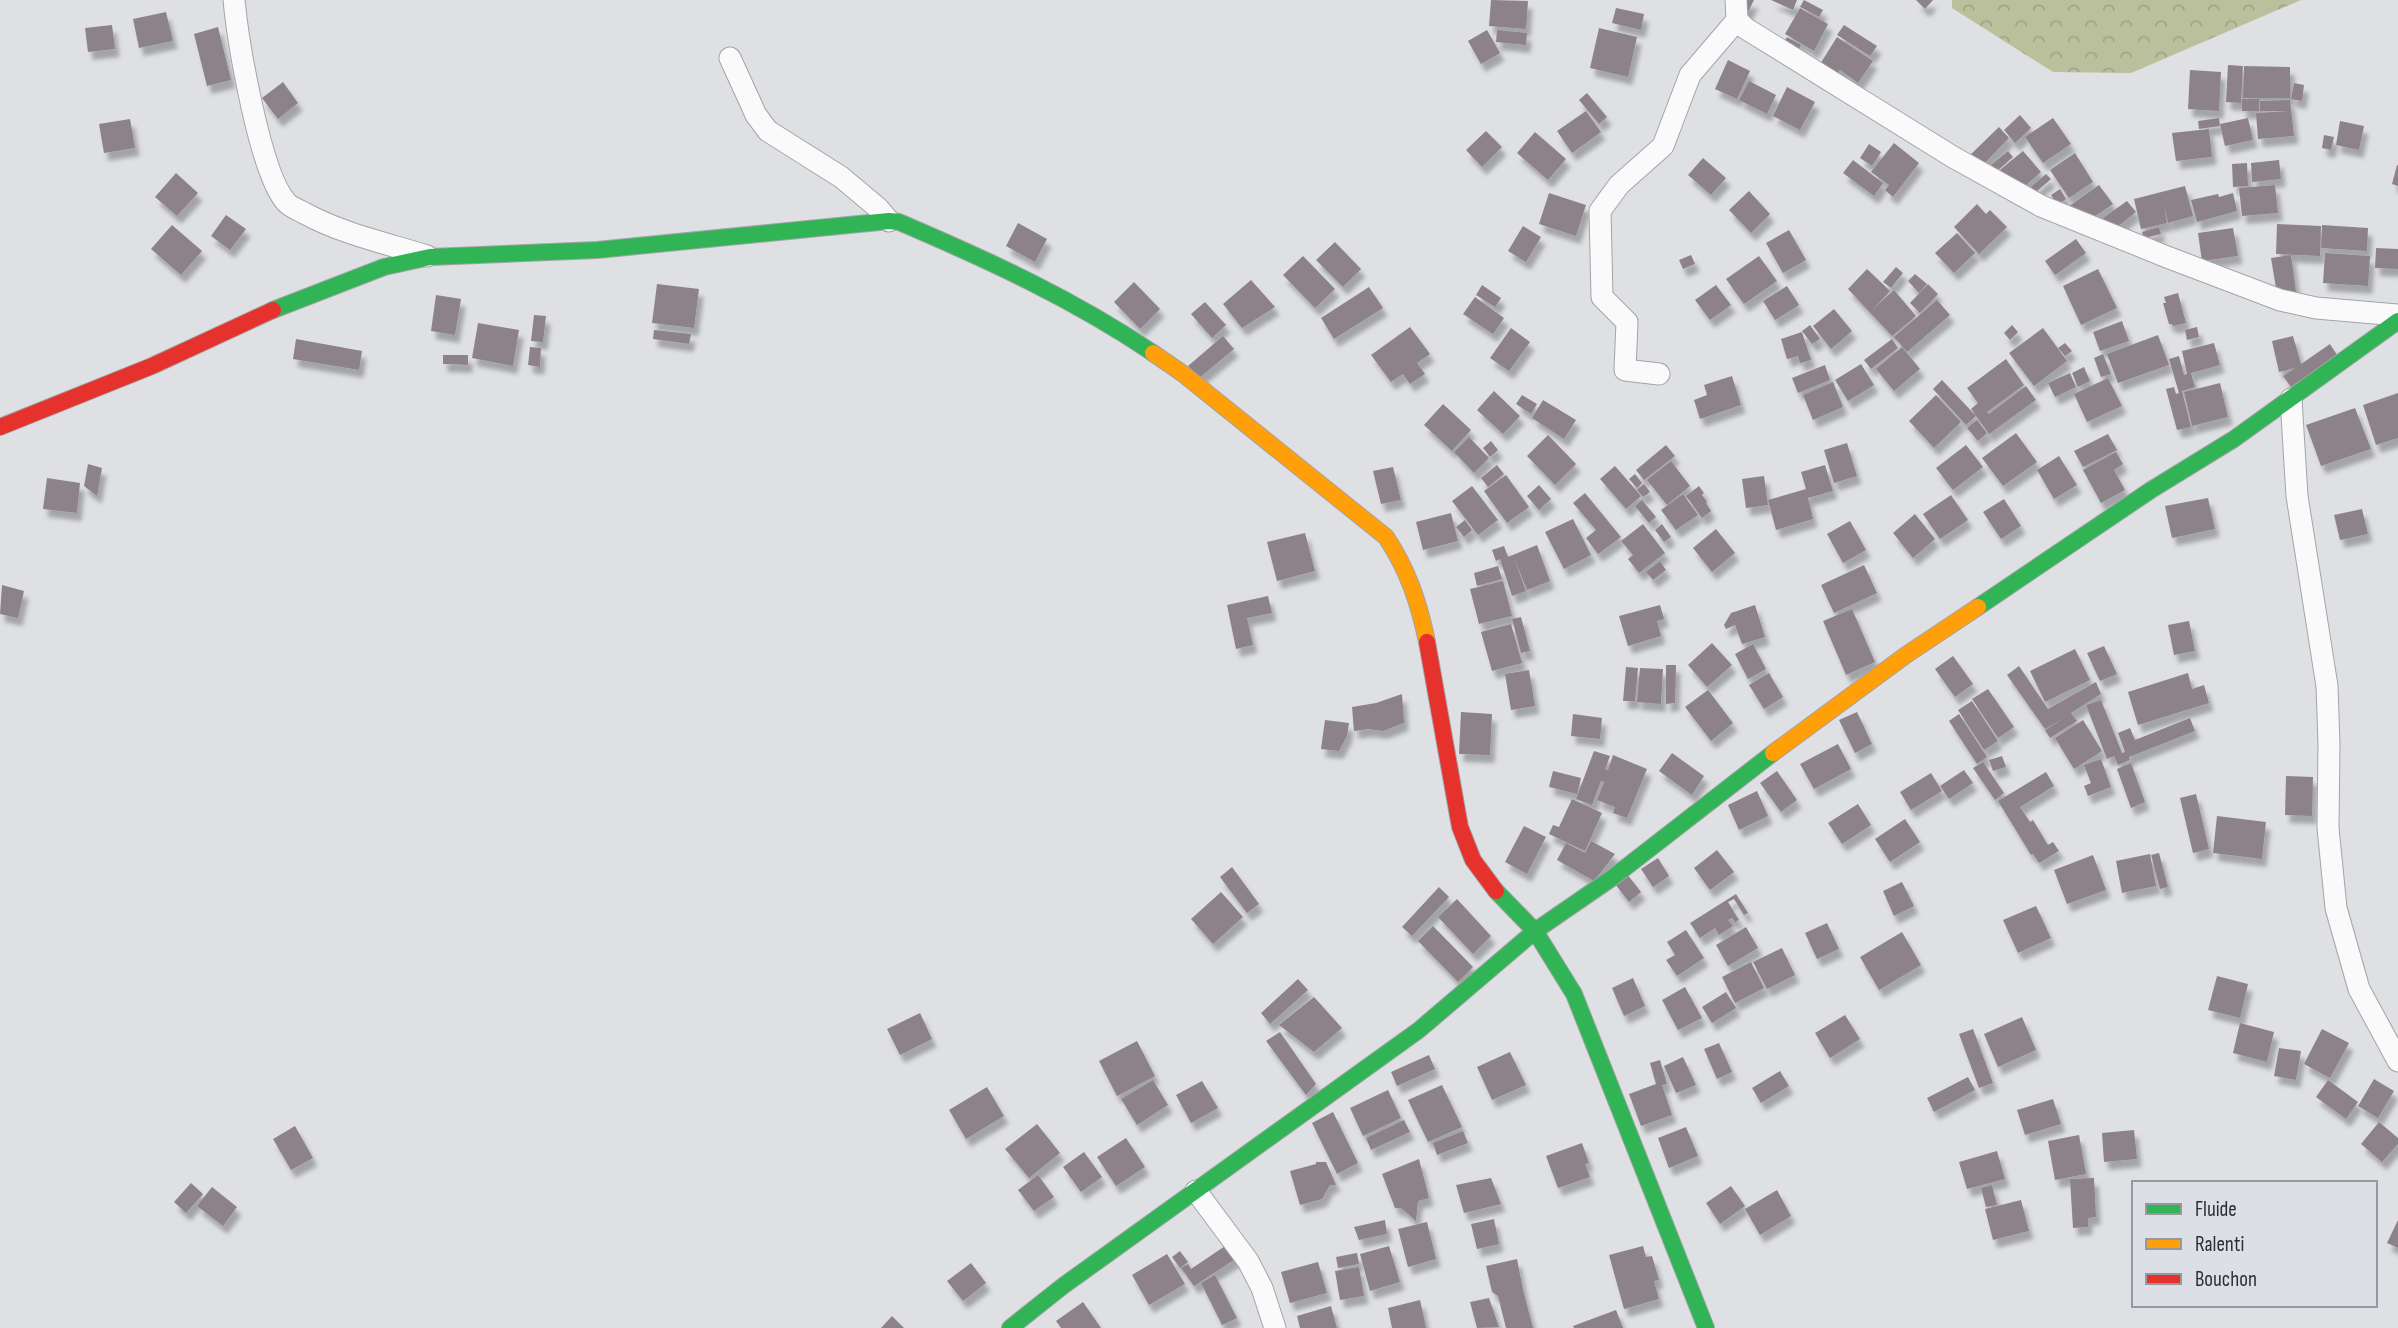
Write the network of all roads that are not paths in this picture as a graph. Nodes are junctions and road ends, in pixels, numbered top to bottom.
1 (234, 0) edge
2 (1737, 10) edge
3 (730, 58) dead end
4 (889, 221) junction
5 (430, 257) junction
6 (2398, 315) edge
7 (2398, 321) edge
8 (1659, 374) dead end
9 (2291, 399) junction
10 (0, 427) edge
11 (1535, 931) junction
12 (2398, 1061) edge
13 (1196, 1191) junction
14 (1010, 1328) edge
15 (1275, 1328) edge
16 (1706, 1328) edge

1 - 5 street
2 - 6 street
2 - 8 street
3 - 4 street
4 - 5 street
4 - 11 street
5 - 10 street
7 - 9 street
9 - 11 street
9 - 12 street
11 - 13 street
11 - 16 street
13 - 14 street
13 - 15 street

